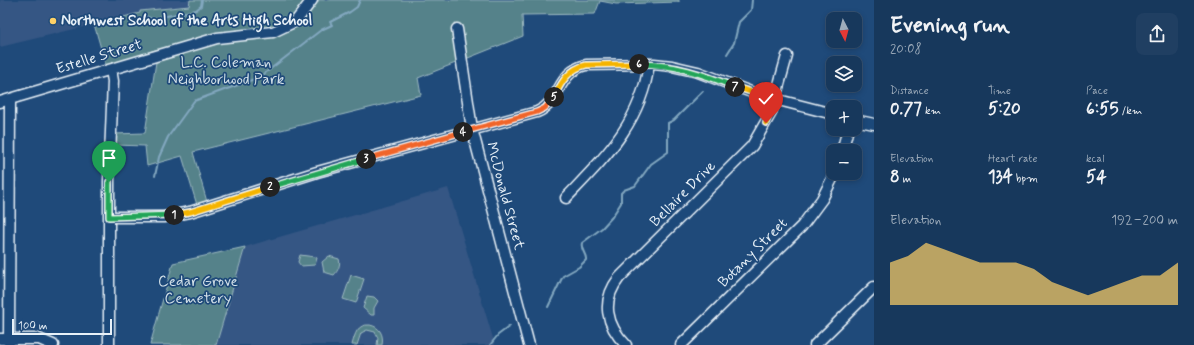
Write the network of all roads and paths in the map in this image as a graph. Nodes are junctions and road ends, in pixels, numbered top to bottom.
1 (312, 0) edge
2 (457, 29) dead end
3 (787, 56) dead end
4 (649, 64) junction
5 (111, 70) junction
6 (775, 99) junction
7 (5, 100) edge
8 (826, 112) edge
9 (862, 121) edge
10 (874, 124) edge
11 (472, 129) junction
12 (832, 180) edge
13 (566, 198) dead end
14 (109, 217) junction
15 (874, 287) edge
16 (6, 341) edge
17 (53, 345) edge
18 (109, 345) edge
19 (529, 345) edge
20 (626, 345) edge
21 (682, 345) edge
22 (815, 345) edge

1 - 5 street, Estelle Street
2 - 11 street, McDonald Street
3 - 6 street, Bellaire Drive
4 - 6 street
4 - 11 street
4 - 13 street
5 - 7 street, Estelle Street
5 - 14 street
6 - 8 street
6 - 20 street, Bellaire Drive
7 - 16 street
9 - 10 street
11 - 14 street
11 - 19 street, McDonald Street
12 - 21 street, Botany Street
14 - 18 street
15 - 22 street
16 - 17 street

